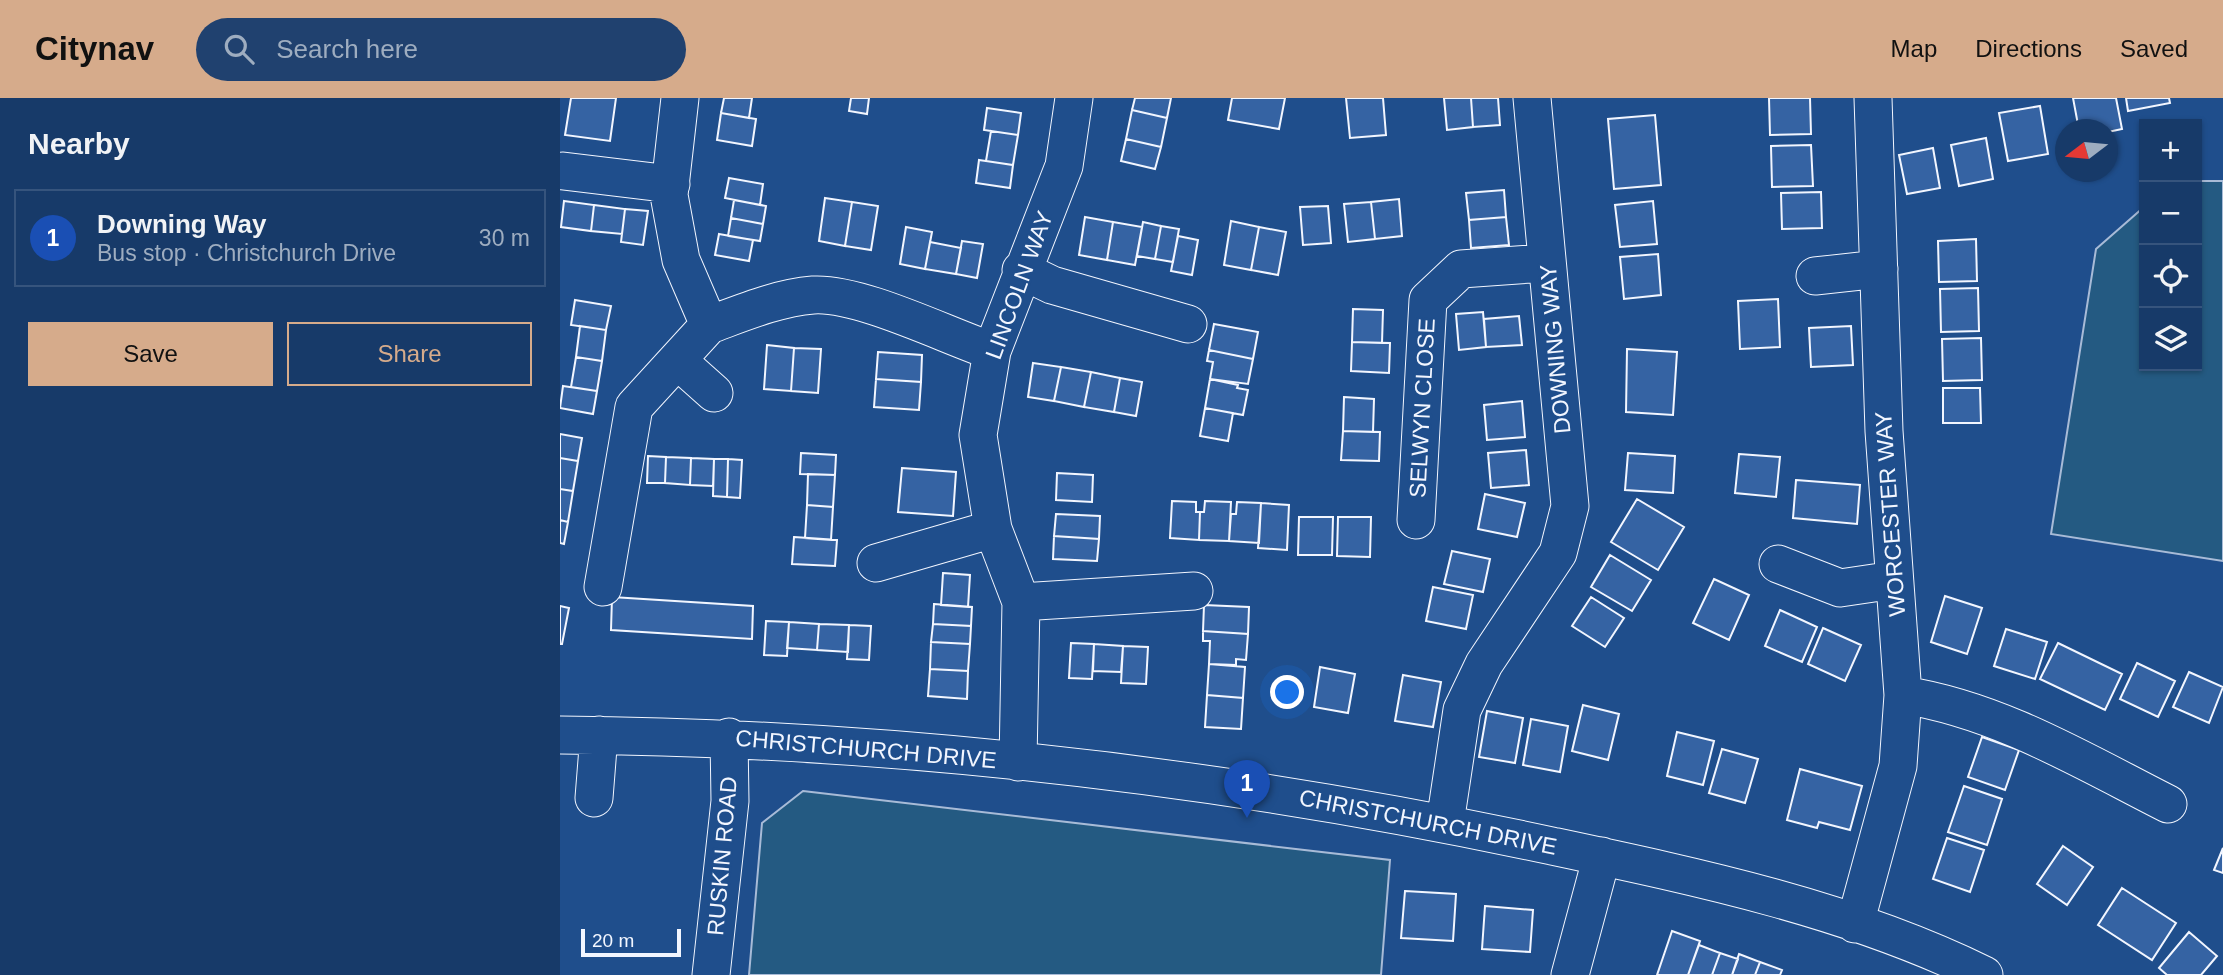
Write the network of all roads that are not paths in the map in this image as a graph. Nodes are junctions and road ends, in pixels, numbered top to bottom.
1 (680, 98) edge
2 (1074, 98) edge
3 (1532, 98) edge
4 (1879, 99) edge
5 (563, 171) dead end
6 (671, 184) junction
7 (1546, 263) junction
8 (1879, 269) junction
9 (1021, 270) junction
10 (1815, 276) dead end
11 (1188, 324) dead end
12 (709, 326) junction
13 (992, 351) junction
14 (677, 360) junction
15 (714, 393) dead end
16 (1416, 520) dead end
17 (993, 529) junction
18 (876, 564) dead end
19 (1778, 564) dead end
20 (1894, 580) junction
21 (603, 587) dead end
22 (1194, 591) dead end
23 (1021, 602) junction
24 (1903, 695) junction
25 (560, 735) edge
26 (599, 735) junction
27 (729, 737) junction
28 (1018, 761) junction
29 (594, 798) dead end
30 (2168, 804) dead end
31 (1445, 823) junction
32 (1602, 856) junction
33 (1855, 924) junction
34 (711, 975) edge
35 (1570, 975) edge
36 (1984, 975) edge

1 - 6 street
2 - 9 street, LINCOLN WAY
3 - 7 street, DOWNING WAY
4 - 8 street, WORCESTER WAY
5 - 6 street
6 - 12 street
7 - 16 street, SELWYN CLOSE
7 - 31 street, DOWNING WAY
8 - 10 street
8 - 20 street, WORCESTER WAY
9 - 11 street
9 - 13 street, LINCOLN WAY
12 - 13 street
12 - 14 street
13 - 17 street, LINCOLN WAY
14 - 15 street
14 - 21 street
17 - 18 street
17 - 23 street, LINCOLN WAY
19 - 20 street
20 - 24 street, WORCESTER WAY
22 - 23 street
23 - 28 street, LINCOLN WAY
24 - 30 street
24 - 33 street, WORCESTER WAY
25 - 26 street, CHRISTCHURCH DRIVE
26 - 27 street, CHRISTCHURCH DRIVE
26 - 29 street
27 - 28 street, CHRISTCHURCH DRIVE
27 - 34 street, RUSKIN ROAD
28 - 31 street, CHRISTCHURCH DRIVE
31 - 32 street, CHRISTCHURCH DRIVE
32 - 33 street, CHRISTCHURCH DRIVE
32 - 35 street
33 - 36 street, CHRISTCHURCH DRIVE

